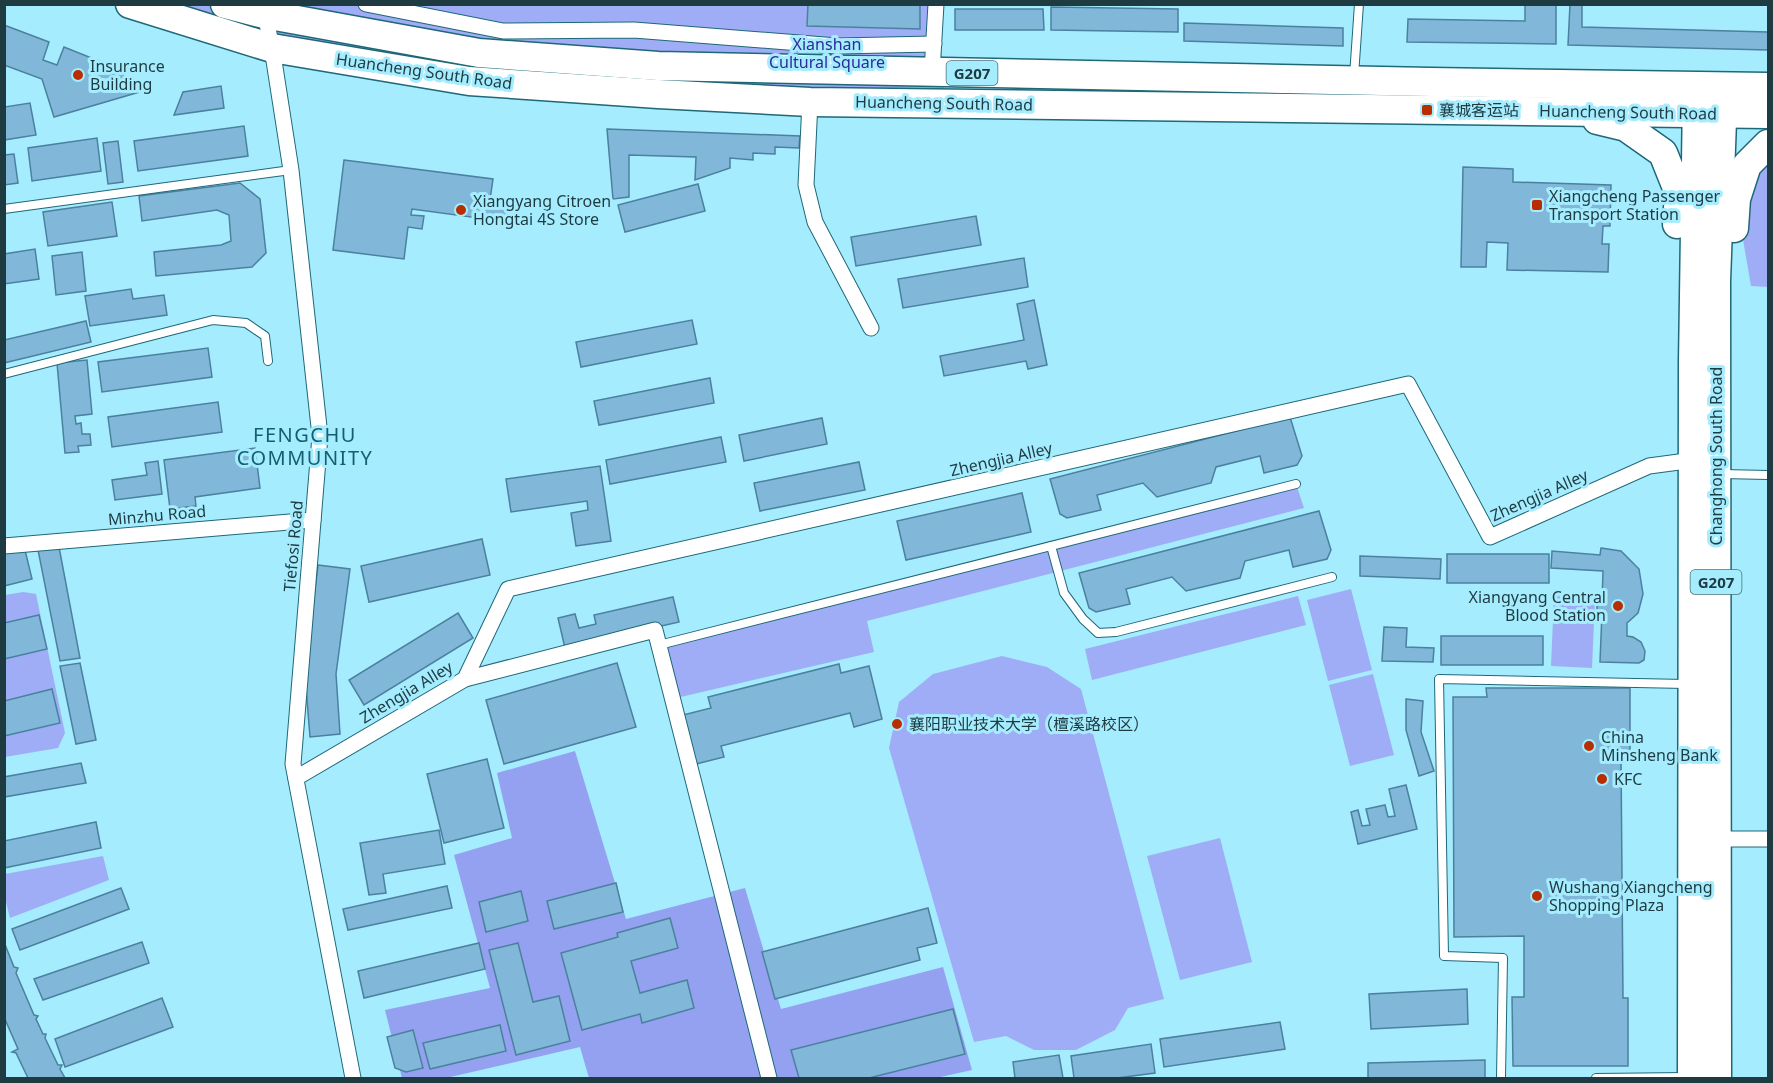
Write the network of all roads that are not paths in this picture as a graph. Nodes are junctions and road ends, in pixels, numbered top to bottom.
1 (130, 4) edge
2 (225, 4) edge
3 (366, 4) edge
4 (936, 4) edge
5 (1359, 4) edge
6 (264, 9) edge
7 (934, 44) junction
8 (272, 48) junction
9 (932, 72) junction
10 (1354, 81) junction
11 (1768, 87) edge
12 (1710, 100) junction
13 (810, 102) junction
14 (1563, 111) junction
15 (1768, 114) edge
16 (1768, 144) edge
17 (291, 170) junction
18 (4, 209) edge
19 (1705, 278) junction
20 (871, 328) dead end
21 (268, 360) dead end
22 (4, 374) edge
23 (1705, 467) junction
24 (1768, 475) edge
25 (1296, 484) dead end
26 (313, 520) junction
27 (5, 545) edge
28 (1051, 546) junction
29 (1332, 577) dead end
30 (659, 645) junction
31 (465, 678) junction
32 (1694, 684) junction
33 (296, 778) junction
34 (1716, 839) junction
35 (1768, 839) edge
36 (353, 1078) edge
37 (769, 1078) edge
38 (1501, 1078) edge
39 (1596, 1078) edge
40 (1700, 1078) edge

1 - 8 highway, Huancheng South Road
2 - 6 highway, Huancheng South Road / G207
3 - 7 street
4 - 7 street
5 - 10 lane
6 - 8 street, Tiefosi Road
6 - 9 highway, Huancheng South Road / G207
7 - 9 street
8 - 13 highway, Huancheng South Road
8 - 17 street, Tiefosi Road
9 - 10 highway, Huancheng South Road / G207
10 - 12 highway, Huancheng South Road / G207
11 - 12 highway, Huancheng South Road
12 - 14 highway, Huancheng South Road
12 - 15 highway, Huancheng South Road
12 - 19 highway, Changhong South Road / G207
13 - 14 highway, Huancheng South Road
13 - 20 street
14 - 19 highway
16 - 19 highway
17 - 18 lane
17 - 26 street, Tiefosi Road
19 - 23 highway, Changhong South Road / G207
21 - 22 lane
23 - 24 lane
23 - 31 street, Zhengjia Alley
23 - 32 highway, Changhong South Road / G207
23 - 34 highway, Changhong South Road / G207
25 - 28 lane
26 - 27 street, Minzhu Road
26 - 33 street, Tiefosi Road
28 - 29 lane
28 - 30 lane
30 - 31 street
30 - 37 street
31 - 33 street, Zhengjia Alley
32 - 38 lane
32 - 40 highway, Changhong South Road / G207
33 - 36 street, Tiefosi Road
34 - 35 street
34 - 40 highway, Changhong South Road / G207
39 - 40 lane

